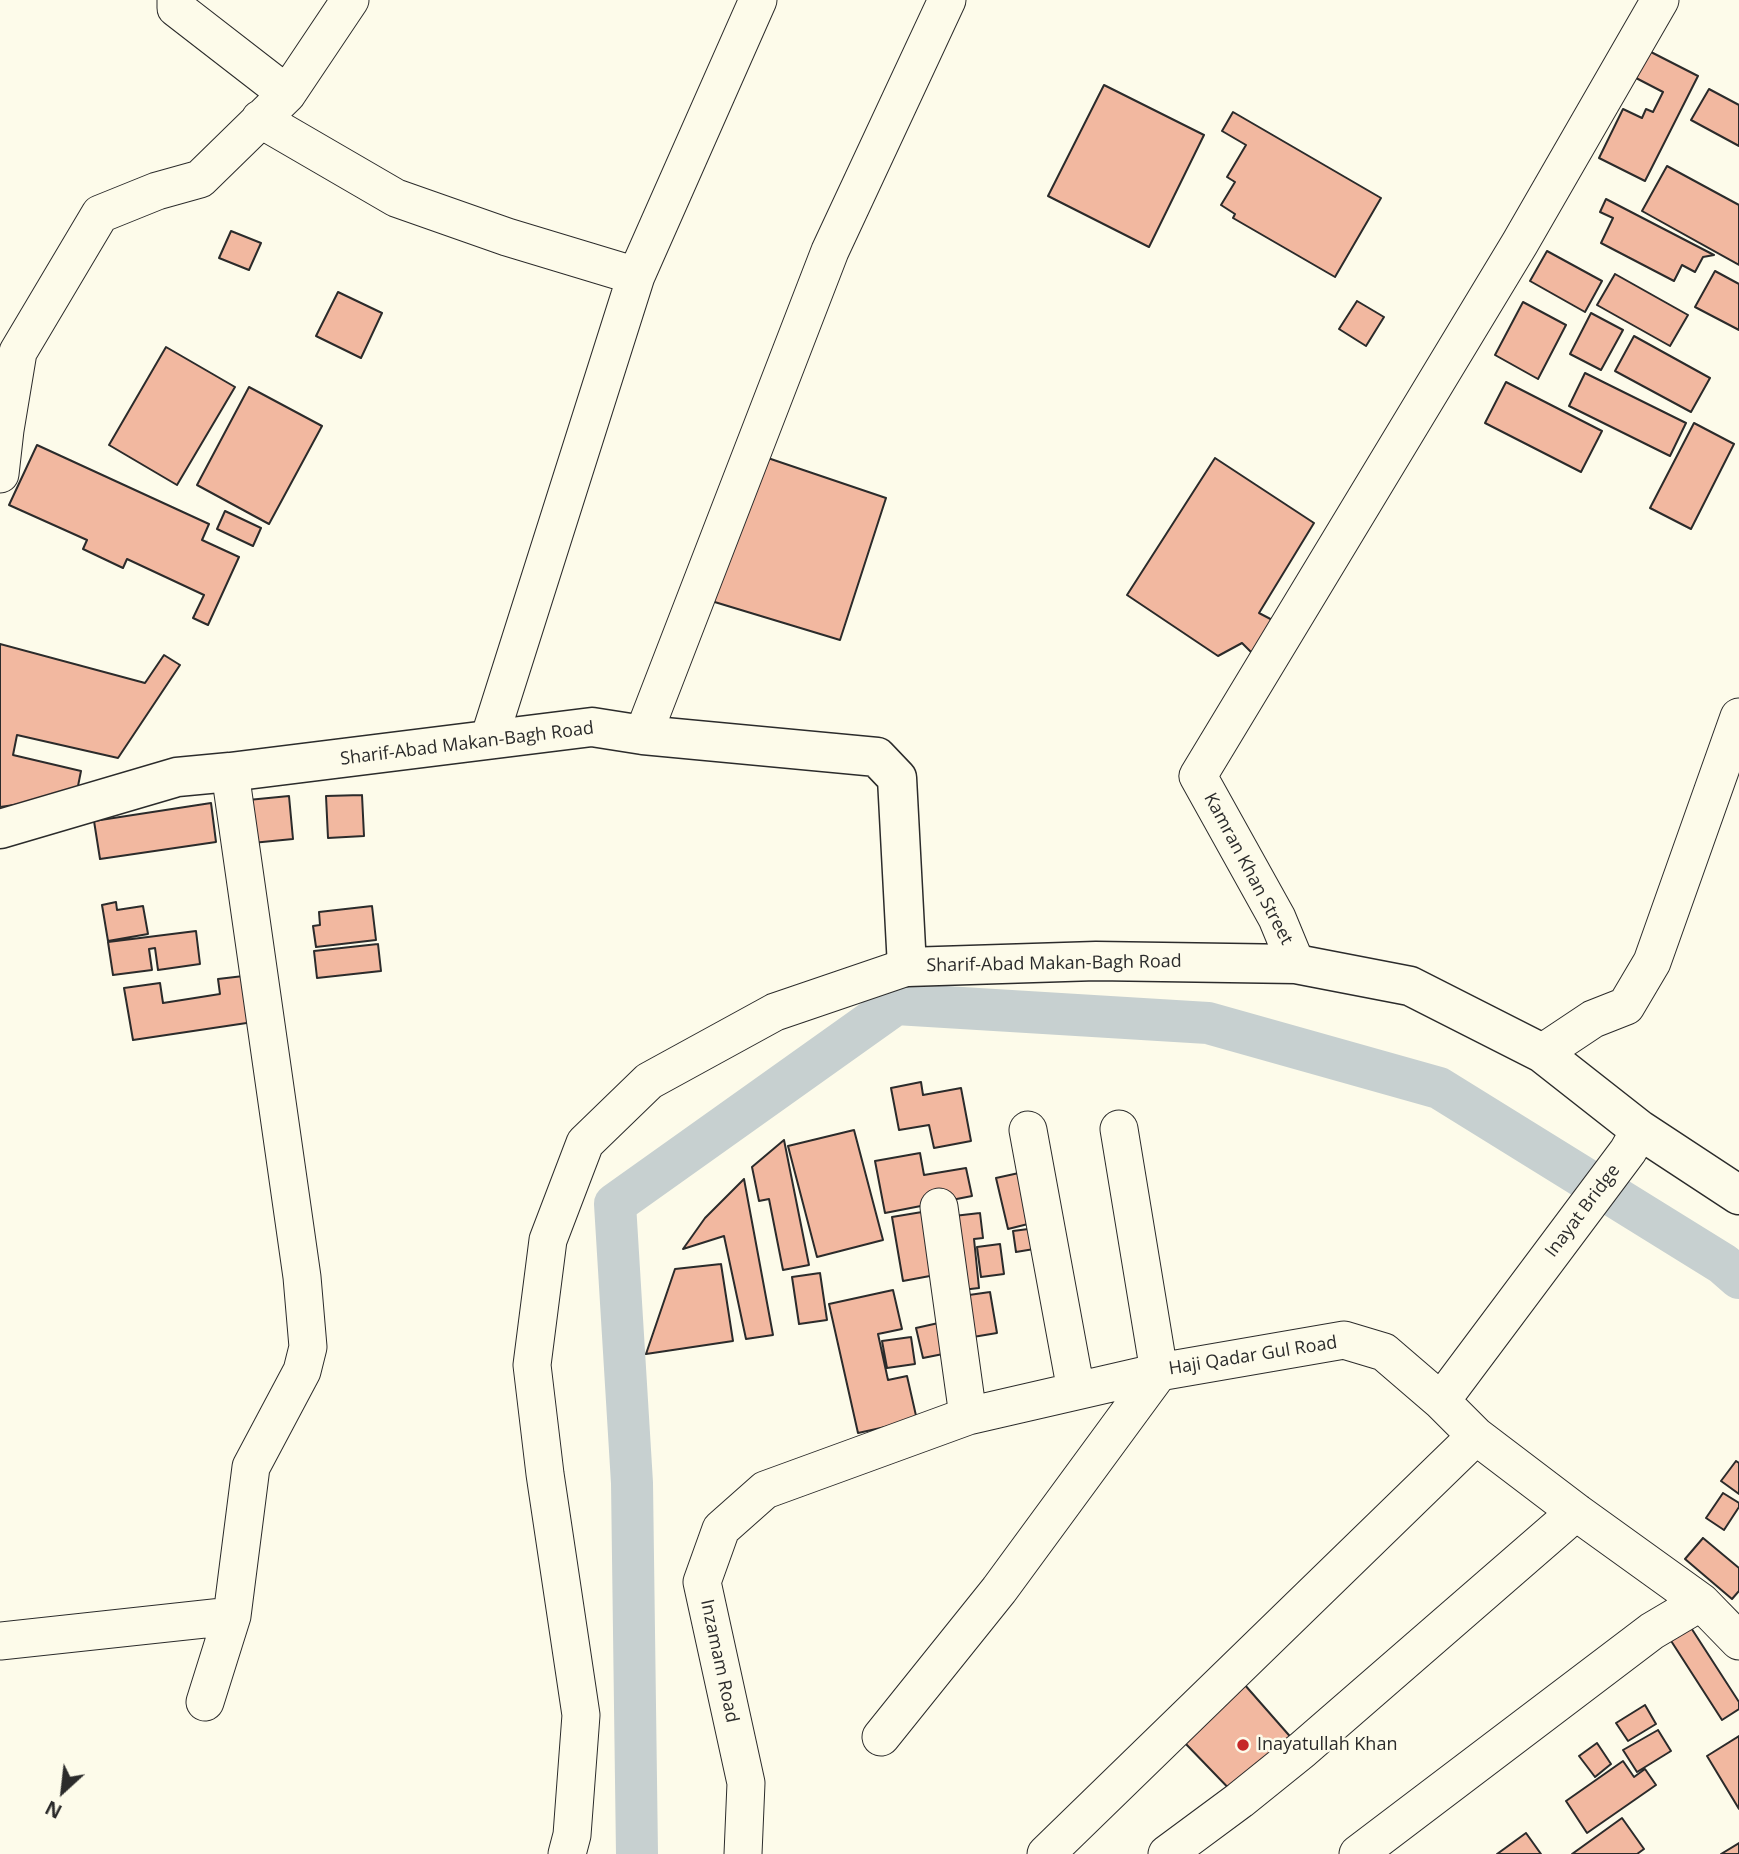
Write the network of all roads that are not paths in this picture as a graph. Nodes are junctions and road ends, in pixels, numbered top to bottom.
1 (176, 0) edge
2 (350, 0) edge
3 (758, 0) edge
4 (947, 0) edge
5 (1660, 0) edge
6 (288, 94) junction
7 (260, 119) junction
8 (636, 276) junction
9 (0, 474) edge
10 (1739, 717) edge
11 (643, 735) junction
12 (489, 739) junction
13 (230, 772) junction
14 (0, 830) edge
15 (1296, 964) junction
16 (908, 967) junction
17 (1542, 1052) junction
18 (1119, 1129) dead end
19 (1028, 1130) dead end
20 (1634, 1141) junction
21 (1739, 1195) edge
22 (939, 1207) dead end
23 (1159, 1372) junction
24 (1076, 1391) junction
25 (1441, 1401) junction
26 (968, 1416) junction
27 (1476, 1436) junction
28 (765, 1490) joint
29 (1576, 1512) junction
30 (1700, 1602) junction
31 (232, 1616) junction
32 (0, 1641) edge
33 (1739, 1641) edge
34 (205, 1702) dead end
35 (881, 1737) dead end
36 (567, 1854) edge
37 (743, 1854) edge
38 (1046, 1854) edge
39 (1167, 1854) edge
40 (1359, 1854) edge

1 - 6 street
2 - 6 street
3 - 8 street
4 - 11 street
5 - 15 street, Kamran Khan Street
6 - 7 street
7 - 8 street
7 - 9 street
8 - 12 street
10 - 17 street
11 - 12 street, Sharif-Abad Makan-Bagh Road
11 - 16 street, Sharif-Abad Makan-Bagh Road
12 - 13 street, Sharif-Abad Makan-Bagh Road
13 - 14 street, Sharif-Abad Makan-Bagh Road
13 - 31 street
15 - 16 street, Sharif-Abad Makan-Bagh Road
15 - 17 street, Sharif-Abad Makan-Bagh Road
16 - 36 street
17 - 20 street, Sharif-Abad Makan-Bagh Road
18 - 23 street
19 - 24 street
20 - 21 street, Sharif-Abad Makan-Bagh Road
20 - 25 street, Inayat Bridge
22 - 26 street
23 - 24 street, Haji Qadar Gul Road
23 - 25 street, Haji Qadar Gul Road
23 - 35 street
24 - 26 street, Haji Qadar Gul Road
25 - 27 street, Haji Qadar Gul Road
26 - 28 street, Haji Qadar Gul Road
27 - 29 street, Haji Qadar Gul Road
27 - 38 street
28 - 37 street, Inzamam Road
29 - 30 street, Haji Qadar Gul Road
29 - 39 street
30 - 33 street, Haji Qadar Gul Road
30 - 40 street
31 - 32 street
31 - 34 street

